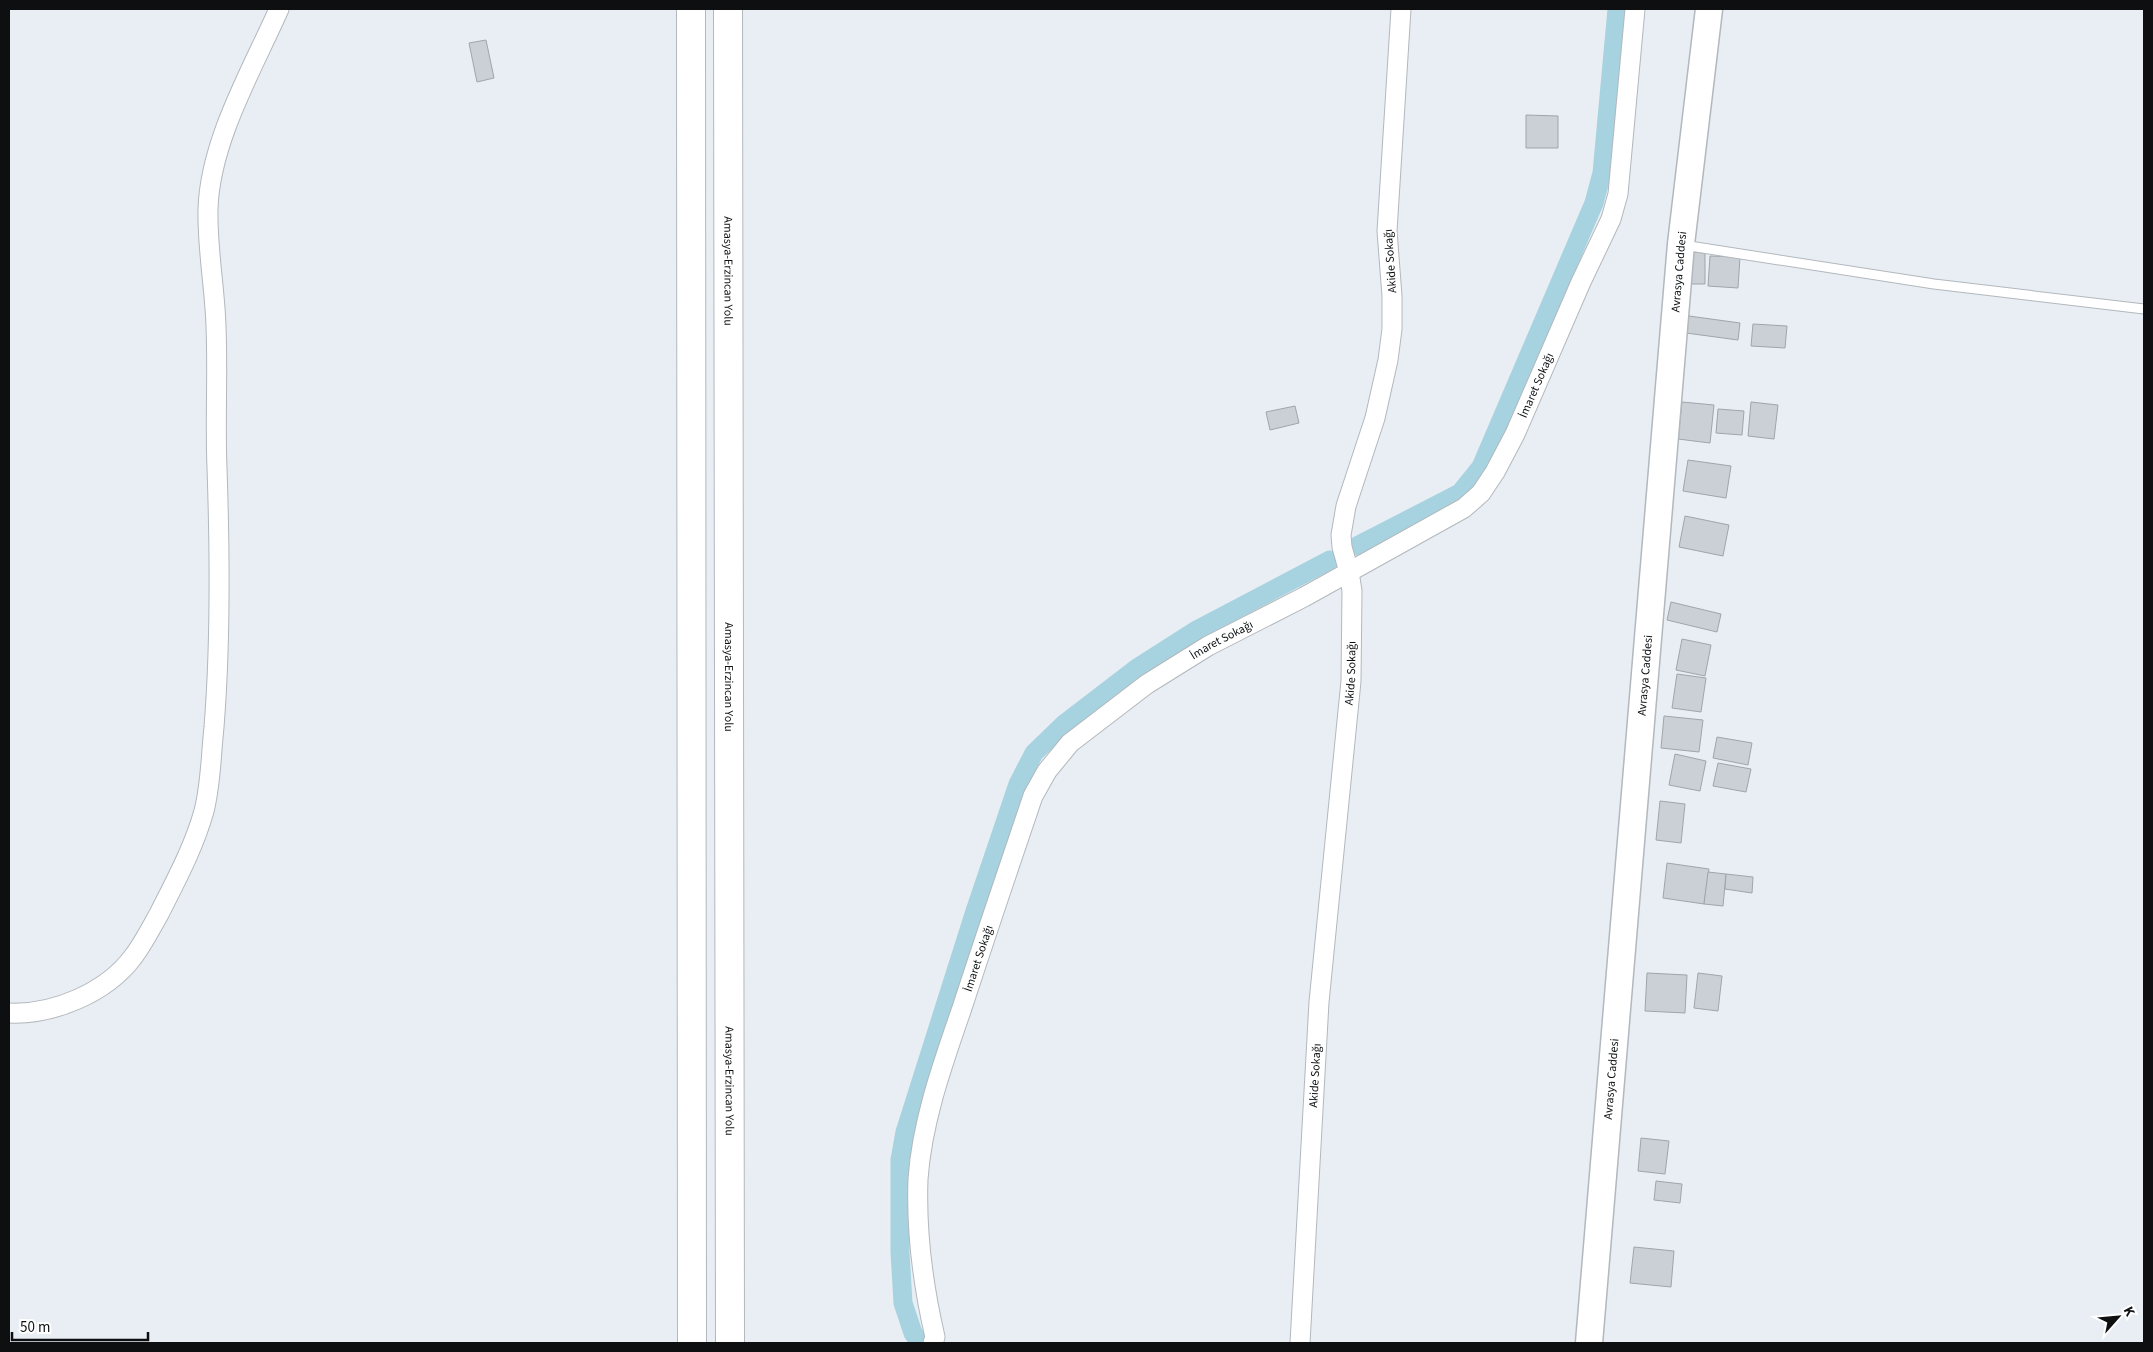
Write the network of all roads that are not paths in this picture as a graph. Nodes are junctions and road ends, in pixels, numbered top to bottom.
1 (279, 9) edge
2 (691, 9) edge
3 (728, 9) edge
4 (1401, 9) edge
5 (1635, 9) edge
6 (1709, 9) edge
7 (1680, 244) junction
8 (2144, 309) edge
9 (1349, 572) junction
10 (9, 1013) edge
11 (936, 1341) edge
12 (692, 1343) edge
13 (730, 1343) edge
14 (1300, 1343) edge
15 (1589, 1343) edge

1 - 10 street
2 - 12 highway
3 - 13 highway, Amasya-Erzincan Yolu
4 - 9 street, Akide Sokağı
5 - 9 street, İmaret Sokağı
6 - 7 street, Avrasya Caddesi
7 - 8 lane
7 - 15 street, Avrasya Caddesi
9 - 11 street, İmaret Sokağı
9 - 14 street, Akide Sokağı

